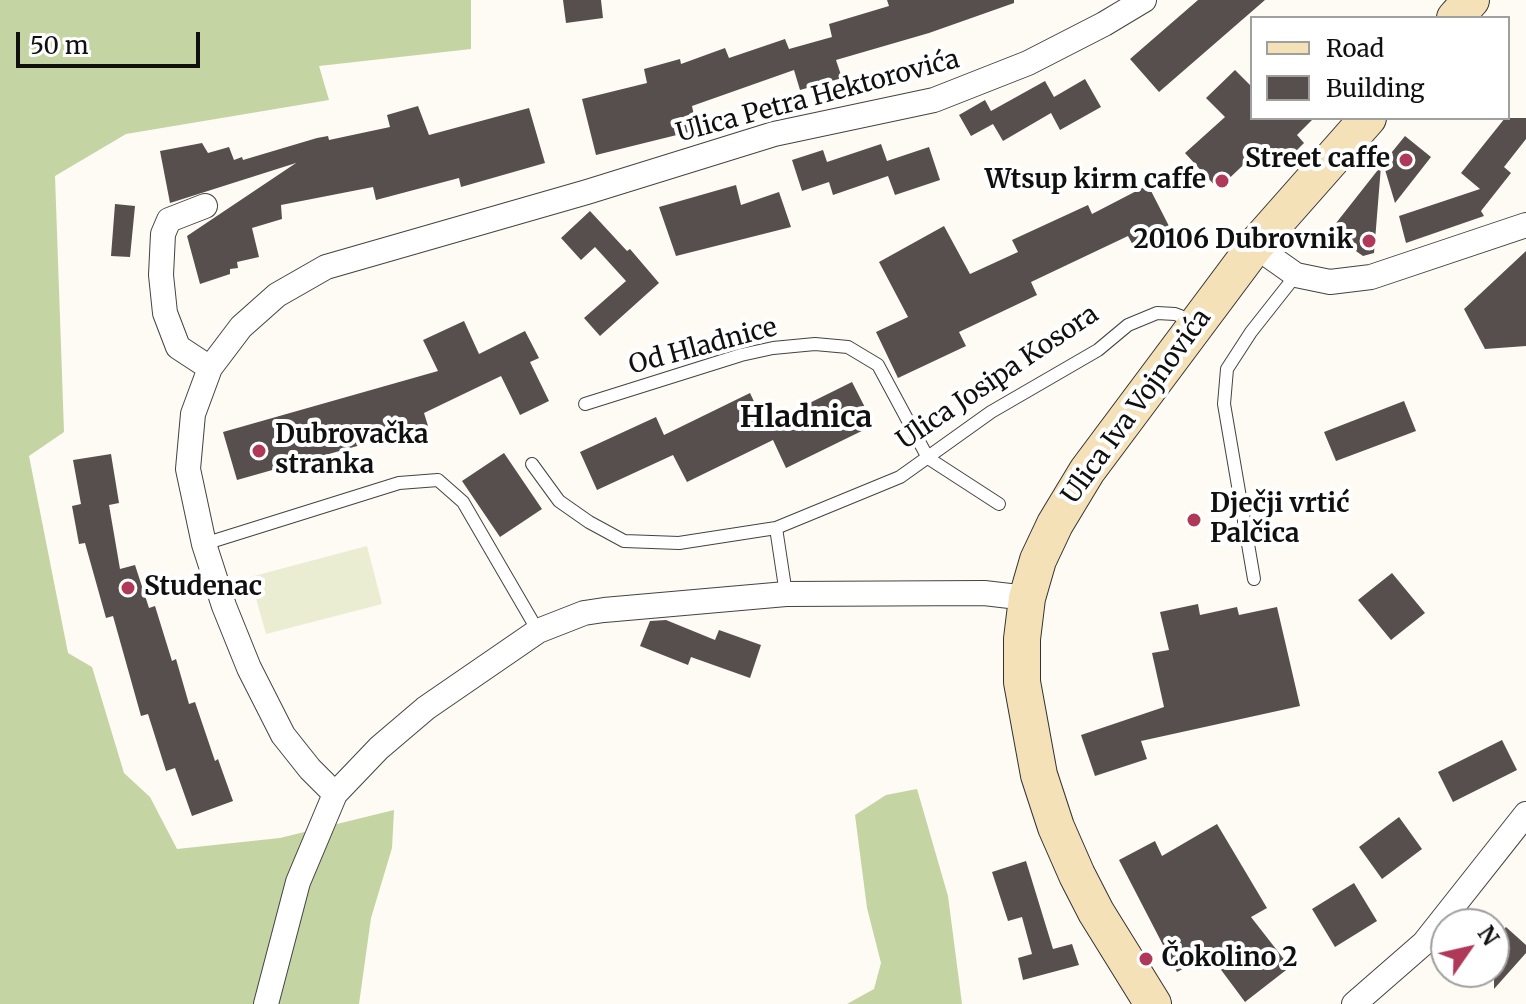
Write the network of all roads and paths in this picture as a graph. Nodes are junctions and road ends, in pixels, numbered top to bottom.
1 (1144, 0) edge
2 (1471, 0) edge
3 (1457, 16) edge
4 (1366, 120) edge
5 (205, 206) dead end
6 (1526, 225) edge
7 (1255, 246) junction
8 (1296, 275) junction
9 (1197, 322) junction
10 (210, 368) junction
11 (585, 404) dead end
12 (928, 458) junction
13 (532, 464) dead end
14 (999, 504) dead end
15 (776, 528) junction
16 (204, 544) junction
17 (1254, 579) dead end
18 (786, 594) junction
19 (1027, 598) junction
20 (538, 631) junction
21 (335, 794) junction
22 (1526, 814) edge
23 (266, 1004) edge
24 (1153, 1004) edge
25 (1354, 1004) edge

1 - 10 street, Ulica Petra Hektorovića
2 - 3 main road
4 - 7 main road, Ulica Iva Vojnovića
5 - 10 street
6 - 8 street
7 - 8 street
7 - 9 main road, Ulica Iva Vojnovića
8 - 17 lane
9 - 12 lane, Ulica Josipa Kosora
9 - 19 main road, Ulica Iva Vojnovića
10 - 16 street
11 - 12 lane, Od Hladnice
12 - 14 lane, Od Hladnice
12 - 15 lane, Ulica Josipa Kosora
13 - 15 lane, Ulica Josipa Kosora
15 - 18 lane
16 - 20 lane
16 - 21 street
18 - 19 street
18 - 20 street
19 - 24 main road, Ulica Iva Vojnovića
20 - 21 street
21 - 23 street
22 - 25 street

